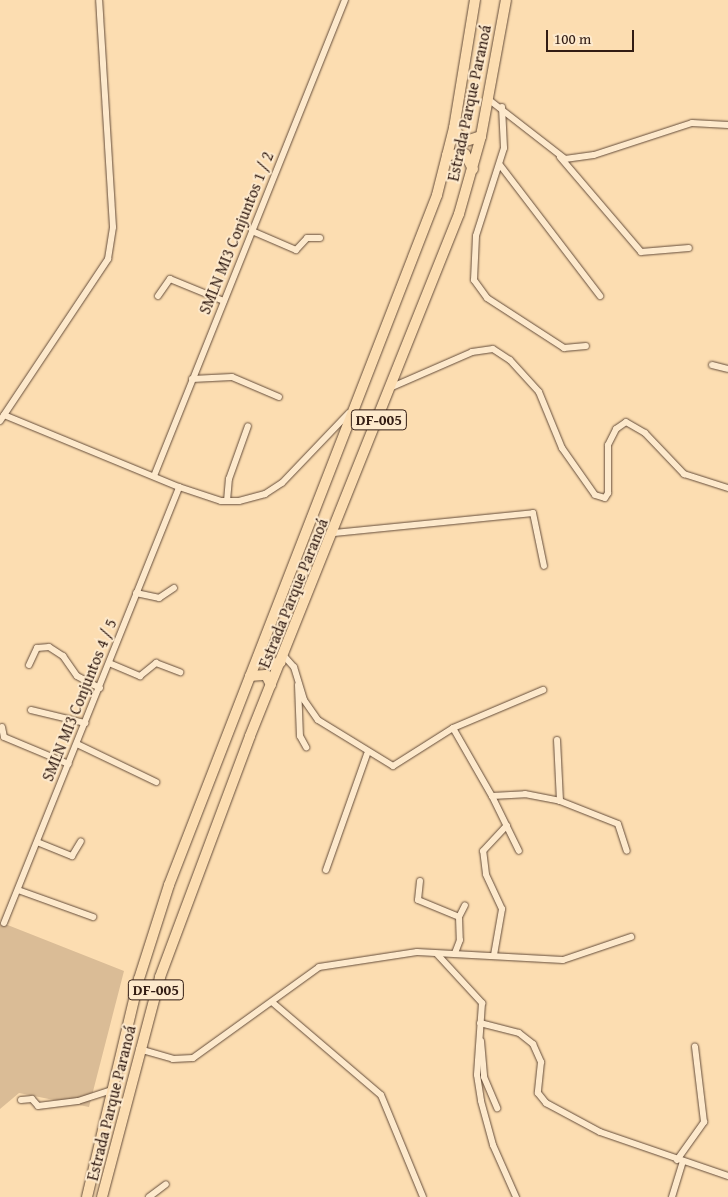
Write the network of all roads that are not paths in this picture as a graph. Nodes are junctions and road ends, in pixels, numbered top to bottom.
1 (99, 0) edge
2 (345, 0) edge
3 (475, 0) edge
4 (506, 0) edge
5 (488, 99) junction
6 (502, 107) junction
7 (728, 125) edge
8 (454, 128) junction
9 (481, 136) junction
10 (447, 155) junction
11 (559, 156) junction
12 (500, 165) junction
13 (473, 169) junction
14 (252, 231) junction
15 (320, 238) dead end
16 (690, 248) dead end
17 (158, 296) dead end
18 (600, 296) dead end
19 (224, 301) junction
20 (586, 346) dead end
21 (712, 365) dead end
22 (728, 369) edge
23 (192, 379) junction
24 (392, 386) junction
25 (279, 397) dead end
26 (360, 401) junction
27 (2, 418) edge
28 (248, 426) dead end
29 (333, 432) junction
30 (344, 440) junction
31 (154, 476) junction
32 (179, 487) junction
33 (728, 488) edge
34 (227, 501) junction
35 (334, 533) junction
36 (544, 566) dead end
37 (174, 588) dead end
38 (136, 593) junction
39 (260, 653) junction
40 (282, 659) junction
41 (109, 663) junction
42 (29, 665) dead end
43 (180, 672) dead end
44 (250, 676) junction
45 (299, 682) junction
46 (271, 686) junction
47 (100, 688) junction
48 (543, 690) dead end
49 (31, 710) dead end
50 (85, 723) junction
51 (2, 727) dead end
52 (453, 728) junction
53 (557, 740) dead end
54 (77, 744) junction
55 (306, 747) dead end
56 (367, 754) junction
57 (69, 764) junction
58 (156, 782) dead end
59 (492, 796) junction
60 (560, 801) junction
61 (507, 825) junction
62 (81, 841) dead end
63 (37, 842) junction
64 (518, 851) dead end
65 (627, 851) dead end
66 (326, 870) dead end
67 (420, 881) dead end
68 (18, 890) junction
69 (464, 905) dead end
70 (93, 917) dead end
71 (459, 917) junction
72 (4, 923) dead end
73 (631, 937) dead end
74 (454, 953) junction
75 (437, 954) junction
76 (494, 955) junction
77 (272, 1002) junction
78 (480, 1023) junction
79 (480, 1035) junction
80 (695, 1046) dead end
81 (138, 1049) junction
82 (112, 1090) junction
83 (21, 1100) dead end
84 (497, 1108) dead end
85 (98, 1152) junction
86 (113, 1159) junction
87 (680, 1161) junction
88 (728, 1176) edge
89 (166, 1184) dead end
90 (87, 1197) edge
91 (102, 1197) edge
92 (149, 1197) edge
93 (423, 1197) edge
94 (516, 1197) edge
95 (672, 1197) edge

1 - 27 street
2 - 14 street, SMLN MI3 Conjuntos 1 / 2
3 - 8 main road, Estrada Parque Paranoá / DF-005
4 - 5 main road, Estrada Parque Paranoá / DF-005
5 - 6 street
5 - 9 main road, Estrada Parque Paranoá / DF-005
6 - 11 street
6 - 12 street
7 - 11 street
8 - 9 main road
8 - 10 main road, Estrada Parque Paranoá / DF-005
9 - 13 main road, Estrada Parque Paranoá / DF-005
10 - 13 main road
10 - 26 main road, Estrada Parque Paranoá / DF-005
11 - 16 street
12 - 18 street
12 - 20 street
13 - 24 main road, Estrada Parque Paranoá / DF-005
14 - 15 street
14 - 19 street, SMLN MI3 Conjuntos 1 / 2
17 - 19 street
19 - 23 street, SMLN MI3 Conjuntos 1 / 2
21 - 22 street
23 - 25 street
23 - 31 street, SMLN MI3 Conjuntos 1 / 2
24 - 33 street
24 - 35 main road, Estrada Parque Paranoá / DF-005
26 - 29 street
26 - 30 main road, Estrada Parque Paranoá / DF-005
27 - 31 street
28 - 34 street
29 - 30 street
29 - 34 street
30 - 39 main road, Estrada Parque Paranoá / DF-005
31 - 32 street
32 - 34 street
32 - 38 street, SMLN MI3 Conjuntos 4 / 5
35 - 36 street
35 - 40 main road, Estrada Parque Paranoá / DF-005
37 - 38 street
38 - 41 street, SMLN MI3 Conjuntos 4 / 5
39 - 40 main road
39 - 44 main road, Estrada Parque Paranoá / DF-005
40 - 45 street
40 - 46 main road, Estrada Parque Paranoá / DF-005
41 - 43 street
41 - 47 street, SMLN MI3 Conjuntos 4 / 5
42 - 47 street
44 - 46 main road
44 - 82 main road, Estrada Parque Paranoá / DF-005
45 - 55 street
45 - 56 street
46 - 81 main road, Estrada Parque Paranoá / DF-005
47 - 50 street, SMLN MI3 Conjuntos 4 / 5
48 - 52 street
49 - 50 street
50 - 54 street, SMLN MI3 Conjuntos 4 / 5
51 - 57 street
52 - 56 street
52 - 59 street
53 - 60 street
54 - 57 street, SMLN MI3 Conjuntos 4 / 5
54 - 58 street
56 - 66 street
57 - 63 street, SMLN MI3 Conjuntos 4 / 5
59 - 60 street
59 - 61 street
60 - 65 street
61 - 64 street
61 - 76 street
62 - 63 street
63 - 68 street, SMLN MI3 Conjuntos 4 / 5
67 - 71 street
68 - 70 street
68 - 72 street, SMLN MI3 Conjuntos 4 / 5
69 - 71 street
71 - 74 street
73 - 76 street
74 - 75 street
74 - 76 street
75 - 77 street
75 - 78 street
77 - 81 street
77 - 93 street
78 - 79 street
78 - 87 street
79 - 84 street
79 - 94 street
80 - 87 street
81 - 86 main road, Estrada Parque Paranoá / DF-005
82 - 83 street
82 - 85 main road, Estrada Parque Paranoá / DF-005
85 - 86 main road
85 - 90 main road, Estrada Parque Paranoá / DF-005
86 - 91 main road, Estrada Parque Paranoá / DF-005
87 - 88 street
87 - 95 street
89 - 92 street

